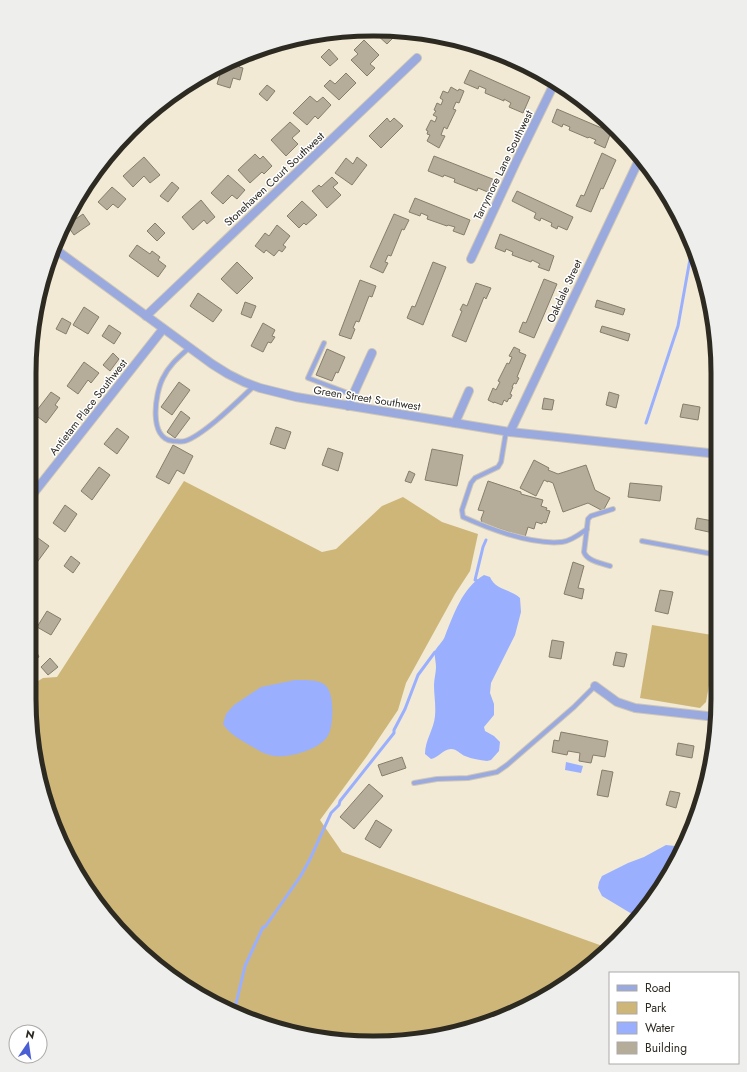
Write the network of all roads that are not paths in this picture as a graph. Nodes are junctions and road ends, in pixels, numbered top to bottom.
1 (417, 58) dead end
2 (552, 88) edge
3 (637, 164) edge
4 (59, 252) edge
5 (471, 259) dead end
6 (146, 316) junction
7 (163, 329) junction
8 (324, 343) dead end
9 (189, 348) junction
10 (372, 353) dead end
11 (254, 386) junction
12 (469, 391) dead end
13 (353, 395) junction
14 (348, 406) junction
15 (455, 423) junction
16 (508, 431) junction
17 (711, 453) edge
18 (36, 490) edge
19 (613, 509) dead end
20 (587, 529) junction
21 (642, 541) dead end
22 (711, 554) edge
23 (610, 566) dead end
24 (594, 686) joint
25 (710, 716) edge
26 (414, 783) dead end

1 - 6 street, Stonehaven Court Southwest
2 - 5 street, Tarrymore Lane Southwest
3 - 16 street, Oakdale Street
4 - 6 street, Green Street Southwest
6 - 7 street, Green Street Southwest
7 - 9 street, Green Street Southwest
7 - 18 street, Antietam Place Southwest
8 - 13 lane
9 - 11 street, Green Street Southwest
9 - 11 lane
10 - 13 street
11 - 14 street, Green Street Southwest
12 - 15 street
13 - 14 street
14 - 15 street, Green Street Southwest
15 - 16 street, Green Street Southwest
16 - 17 street, Green Street Southwest
16 - 20 lane
19 - 20 lane
20 - 23 lane
21 - 22 lane
24 - 25 street
24 - 26 lane

